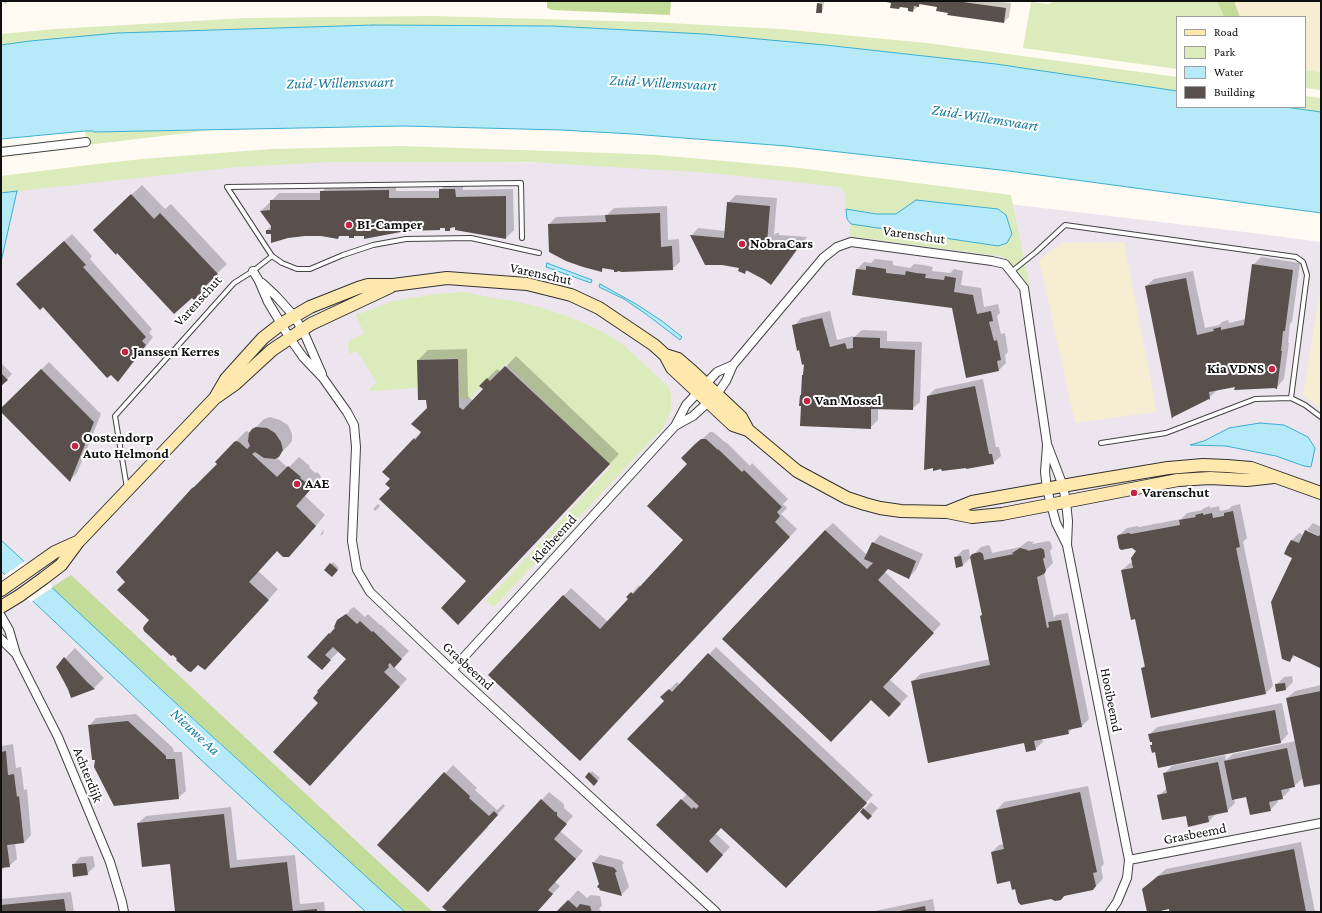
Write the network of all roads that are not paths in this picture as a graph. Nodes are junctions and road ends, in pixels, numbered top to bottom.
1 (86, 142) dead end
2 (1, 152) edge
3 (522, 238) dead end
4 (539, 253) dead end
5 (272, 256) junction
6 (253, 271) junction
7 (1011, 272) junction
8 (260, 281) junction
9 (393, 285) junction
10 (294, 316) junction
11 (281, 324) junction
12 (302, 330) junction
13 (289, 338) junction
14 (733, 365) junction
15 (323, 378) junction
16 (702, 388) junction
17 (216, 398) junction
18 (712, 398) junction
19 (1291, 398) junction
20 (1321, 417) edge
21 (675, 426) junction
22 (1101, 443) dead end
23 (1047, 444) junction
24 (1274, 477) junction
25 (1063, 486) junction
26 (1047, 488) junction
27 (127, 490) junction
28 (1321, 493) edge
29 (1066, 502) junction
30 (1051, 505) junction
31 (947, 512) junction
32 (78, 542) junction
33 (1067, 546) junction
34 (4, 588) edge
35 (1, 607) edge
36 (1, 616) edge
37 (1, 640) edge
38 (16, 654) junction
39 (452, 670) junction
40 (1321, 823) edge
41 (1129, 860) junction
42 (124, 912) edge
43 (716, 912) edge
44 (1110, 912) edge

1 - 2 street
3 - 5 lane
4 - 5 lane
5 - 6 lane
6 - 8 street
6 - 27 lane, Varenschut
7 - 14 street, Varenschut
7 - 19 lane
7 - 23 street, Varenschut
8 - 10 street
8 - 11 street
9 - 10 street, Varenschut
9 - 12 street, Varenschut
9 - 16 street, Varenschut
10 - 11 street, Varenschut
10 - 12 street, Grasbeemd
11 - 13 street, Grasbeemd
11 - 17 street, Varenschut
12 - 13 street, Varenschut
12 - 15 street, Grasbeemd
13 - 15 street, Grasbeemd
13 - 17 street, Varenschut
14 - 16 street, Varenschut
14 - 18 street, Varenschut
15 - 39 street, Grasbeemd
16 - 18 street, Varenschut
16 - 21 street, Kleibeemd
17 - 27 street, Varenschut
18 - 21 street, Kleibeemd
18 - 31 street, Varenschut
19 - 20 lane
19 - 22 lane
21 - 39 street, Kleibeemd
23 - 25 street, Varenschut
23 - 26 street, Varenschut
24 - 25 street, Varenschut
24 - 28 street, Varenschut
24 - 29 street, Varenschut
25 - 26 street, Varenschut
25 - 29 street, Hooibeemd
26 - 30 street, Hooibeemd
26 - 31 street, Varenschut
27 - 32 street, Varenschut
29 - 30 street, Varenschut
29 - 33 street, Hooibeemd
30 - 31 street, Varenschut
30 - 33 street, Hooibeemd
32 - 34 street, Varenschut
32 - 35 street, Varenschut
33 - 41 street, Hooibeemd
36 - 38 street, Achterdijk
37 - 38 street, Achterdijk
38 - 42 street, Achterdijk
39 - 43 street, Grasbeemd
40 - 41 street, Grasbeemd
41 - 44 street

